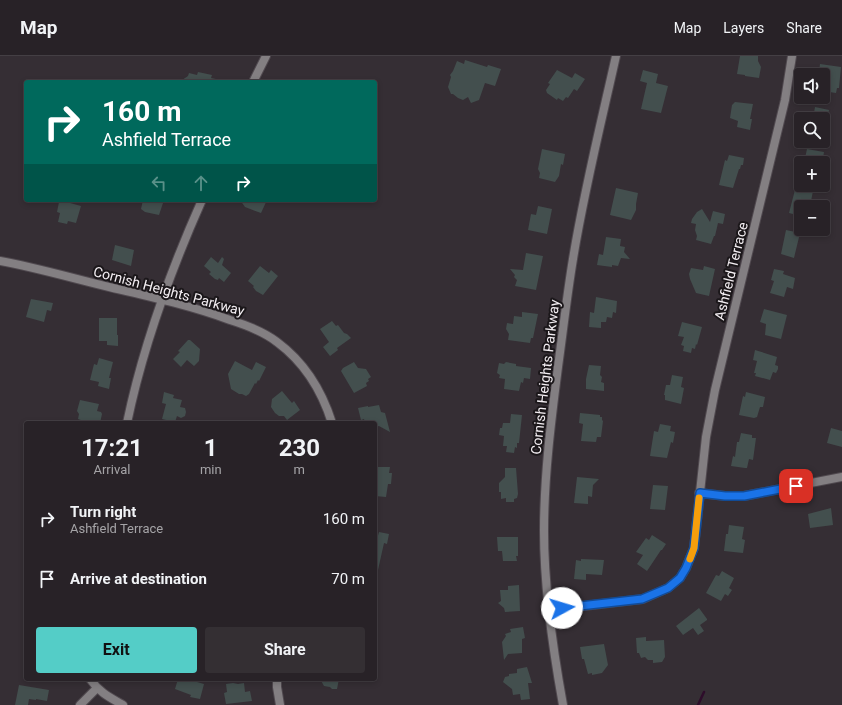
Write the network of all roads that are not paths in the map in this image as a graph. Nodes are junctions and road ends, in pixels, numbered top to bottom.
1 (266, 56) edge
2 (616, 56) edge
3 (792, 56) edge
4 (254, 80) edge
5 (201, 202) edge
6 (0, 261) edge
7 (162, 300) junction
8 (128, 421) edge
9 (331, 421) edge
10 (842, 477) edge
11 (700, 493) junction
12 (550, 610) junction
13 (92, 681) edge
14 (277, 681) edge
15 (97, 688) junction
16 (80, 705) edge
17 (122, 705) edge
18 (280, 705) edge
19 (563, 705) edge

1 - 4 street
2 - 12 street, Cornish Heights Parkway
3 - 11 street, Ashfield Terrace
5 - 7 street
6 - 7 street, Cornish Heights Parkway
7 - 8 street
7 - 9 street, Cornish Heights Parkway
10 - 11 street
11 - 12 street, Ashfield Terrace
12 - 19 street, Cornish Heights Parkway
13 - 15 street
14 - 18 street
15 - 16 street
15 - 17 street

